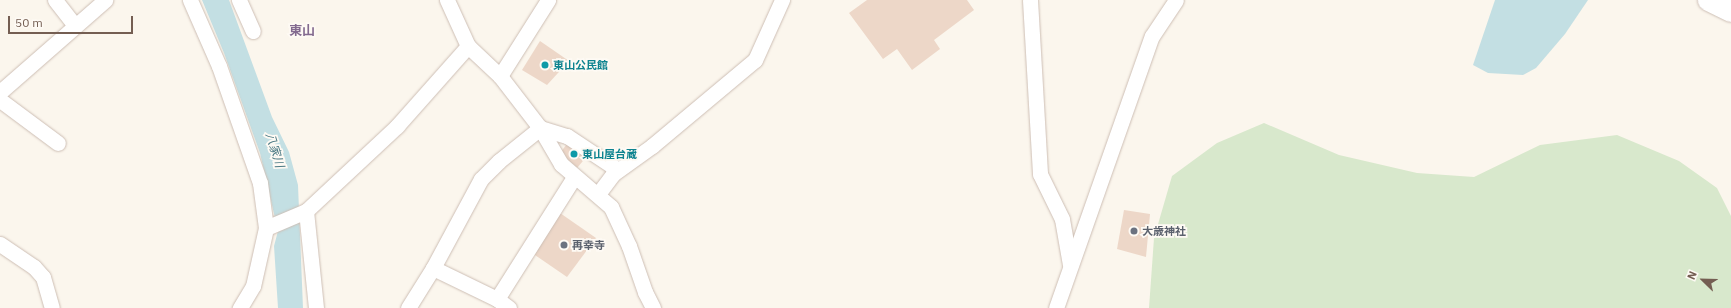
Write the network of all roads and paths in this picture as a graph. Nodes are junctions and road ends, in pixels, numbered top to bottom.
1 (55, 0) edge
2 (105, 0) edge
3 (190, 0) edge
4 (239, 0) edge
5 (447, 0) edge
6 (548, 0) edge
7 (782, 0) edge
8 (1030, 0) edge
9 (1176, 0) edge
10 (1708, 0) edge
11 (1731, 11) edge
12 (76, 26) junction
13 (253, 31) dead end
14 (468, 46) junction
15 (500, 76) junction
16 (2, 103) edge
17 (540, 128) junction
18 (58, 144) dead end
19 (618, 170) junction
20 (574, 177) junction
21 (598, 194) junction
22 (306, 211) junction
23 (266, 228) junction
24 (0, 244) edge
25 (433, 268) junction
26 (1070, 268) junction
27 (501, 304) edge
28 (52, 308) edge
29 (240, 308) edge
30 (316, 308) edge
31 (408, 308) edge
32 (653, 308) edge
33 (1056, 308) edge

1 - 12 street
2 - 12 street
3 - 23 street
4 - 13 street
5 - 14 street
6 - 15 street
7 - 19 street
8 - 26 street
9 - 26 street
10 - 11 main road
12 - 16 street
14 - 15 street
14 - 22 street
15 - 17 street
16 - 18 street
17 - 19 street
17 - 20 street
17 - 25 street
19 - 21 street
20 - 21 street
20 - 27 street
21 - 32 street
22 - 23 street
22 - 30 street
23 - 29 street
24 - 28 street
25 - 27 street
25 - 31 street
26 - 33 street

